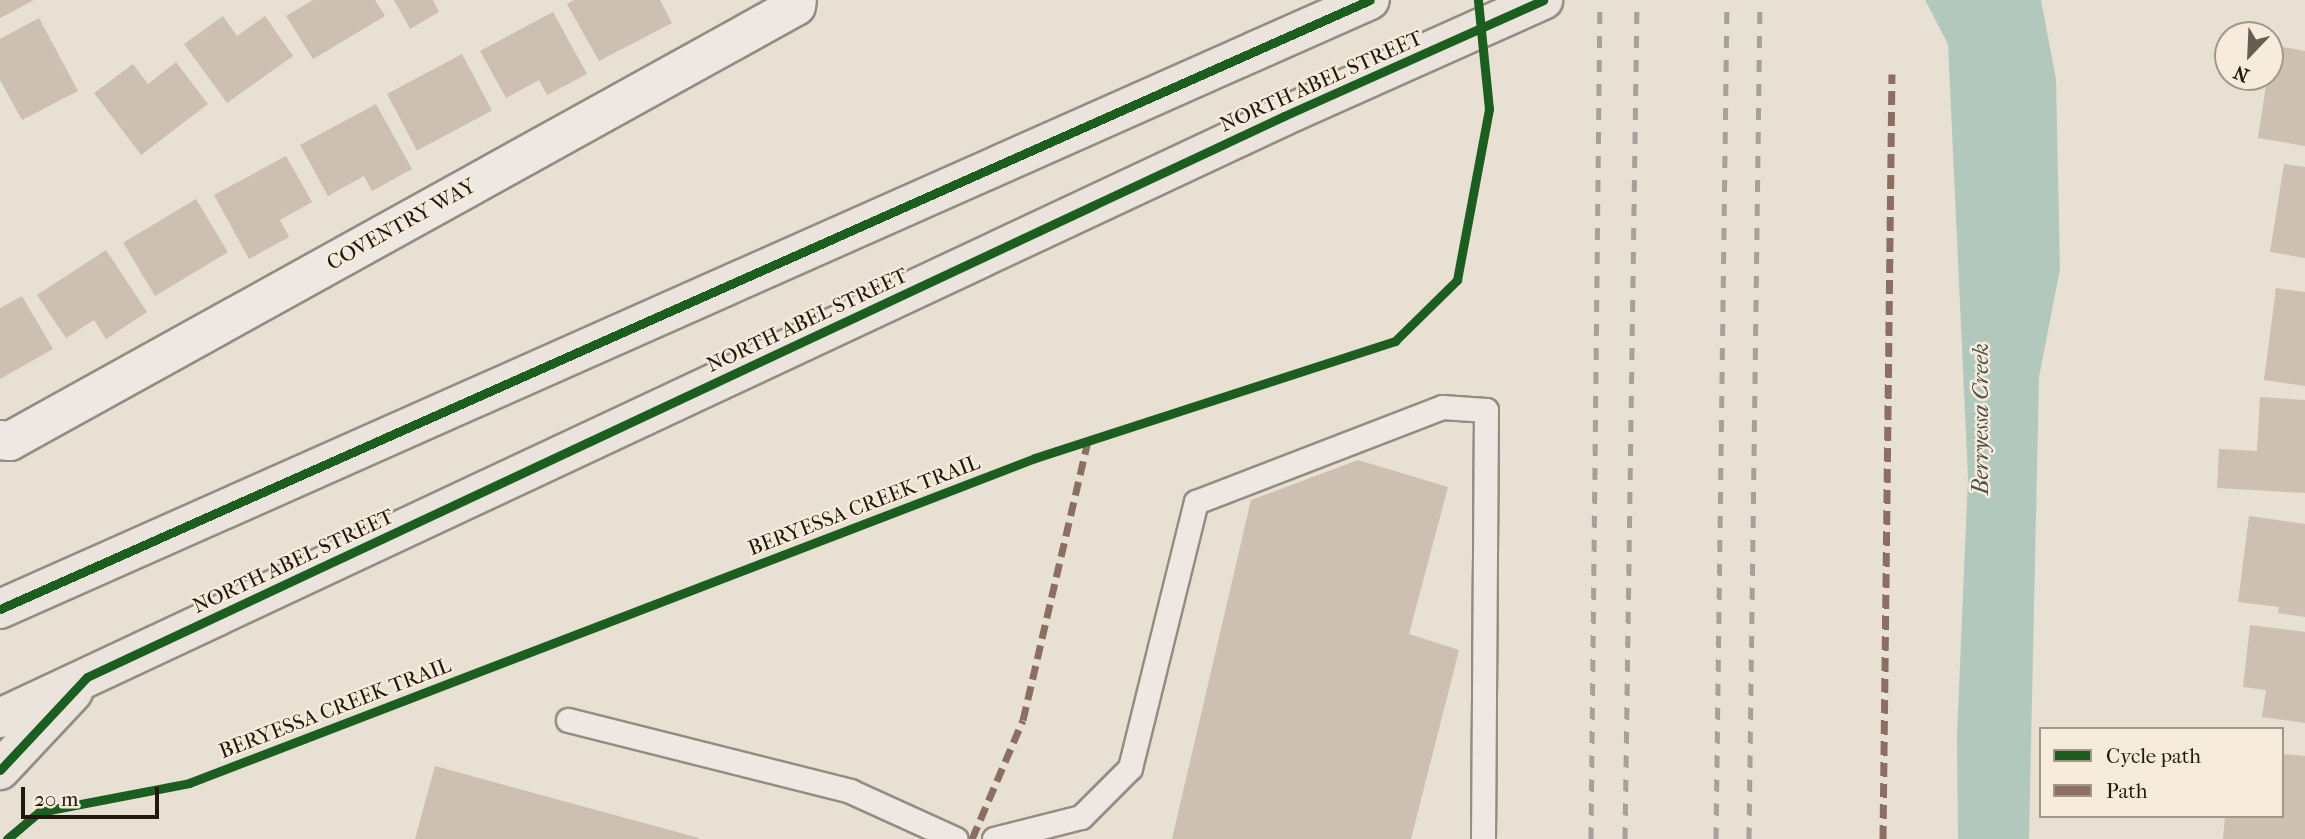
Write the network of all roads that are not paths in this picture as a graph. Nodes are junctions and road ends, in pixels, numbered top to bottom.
1 (797, 0) edge
2 (1370, 0) edge
3 (1543, 0) edge
4 (0, 440) edge
5 (0, 609) edge
6 (88, 677) junction
7 (0, 718) edge
8 (568, 720) dead end
9 (0, 770) edge
10 (957, 839) edge
11 (993, 839) edge
12 (1483, 839) edge

1 - 4 street, COVENTRY WAY
2 - 5 main road
3 - 6 main road, NORTH ABEL STREET
6 - 7 main road, NORTH ABEL STREET
6 - 9 main road
8 - 10 lane
11 - 12 lane

